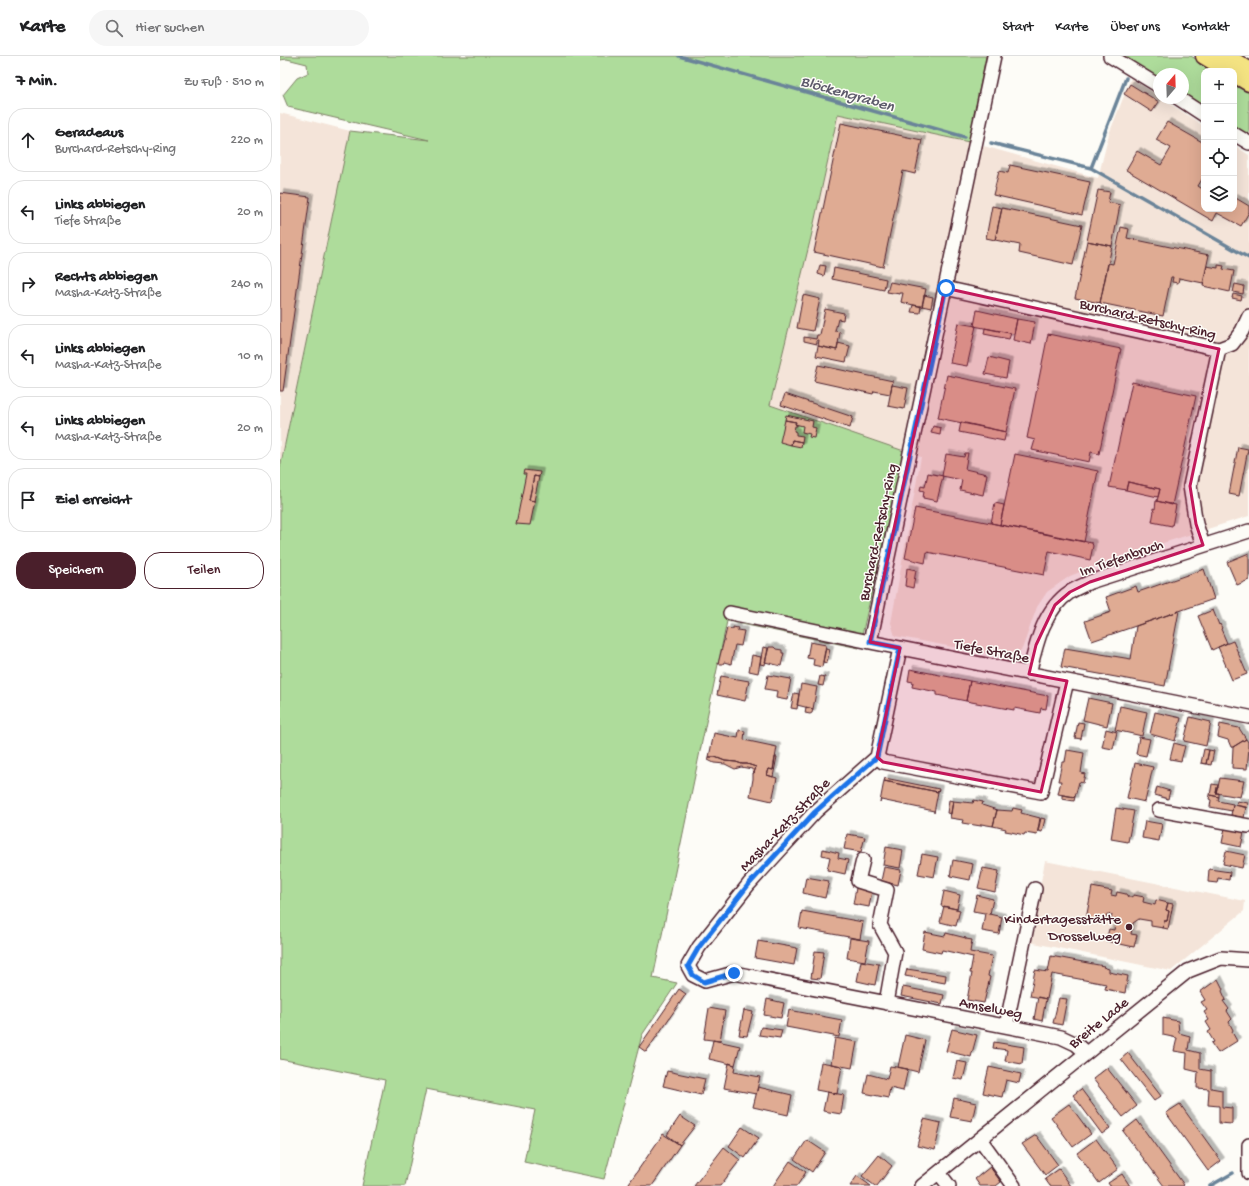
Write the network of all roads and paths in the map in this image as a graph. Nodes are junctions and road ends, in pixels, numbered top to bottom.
1 (994, 56) edge
2 (1110, 56) edge
3 (1204, 56) edge
4 (1226, 56) edge
5 (1224, 68) edge
6 (1249, 70) edge
7 (1237, 76) edge
8 (1153, 82) edge
9 (1249, 83) edge
10 (1187, 104) edge
11 (1201, 113) edge
12 (1237, 136) edge
13 (1249, 143) edge
14 (946, 288) junction
15 (1249, 316) edge
16 (1220, 349) junction
17 (1249, 531) edge
18 (1203, 545) junction
19 (730, 613) dead end
20 (870, 642) junction
21 (900, 648) junction
22 (1028, 674) junction
23 (1067, 681) junction
24 (1249, 717) edge
25 (877, 757) junction
26 (1159, 810) dead end
27 (1249, 826) edge
28 (863, 860) dead end
29 (1035, 889) dead end
30 (1249, 960) edge
31 (734, 973) joint
32 (886, 1003) junction
33 (1006, 1026) junction
34 (1086, 1053) junction
35 (980, 1139) junction
36 (1249, 1144) edge
37 (939, 1173) junction
38 (1249, 1173) edge
39 (922, 1186) edge
40 (949, 1186) edge
41 (1014, 1186) edge

1 - 14 street, Burchard-Retschy-Ring
2 - 8 street
3 - 5 main road
4 - 6 main road
7 - 9 main road
10 - 11 street
12 - 13 street
14 - 16 street, Burchard-Retschy-Ring
14 - 20 street, Burchard-Retschy-Ring
15 - 16 street
16 - 18 street, Burchard-Retschy-Ring
17 - 18 street, Im Tiefenbruch
18 - 22 street, Im Tiefenbruch
19 - 20 street, Tiefe Straße
20 - 21 street, Tiefe Straße
21 - 22 street, Tiefe Straße
21 - 25 street
22 - 23 street, Tiefe Straße
23 - 24 street, Tiefe Straße
23 - 25 street
25 - 31 street, Masha-Katz-Straße
26 - 27 street
28 - 32 street
29 - 33 street
30 - 34 street, Breite Lade
31 - 32 street, Amselweg
32 - 33 street, Amselweg
33 - 34 street, Amselweg
34 - 35 street, Breite Lade
35 - 37 street, Breite Lade
35 - 41 street
36 - 38 street
37 - 39 street, Breite Lade
37 - 40 street

